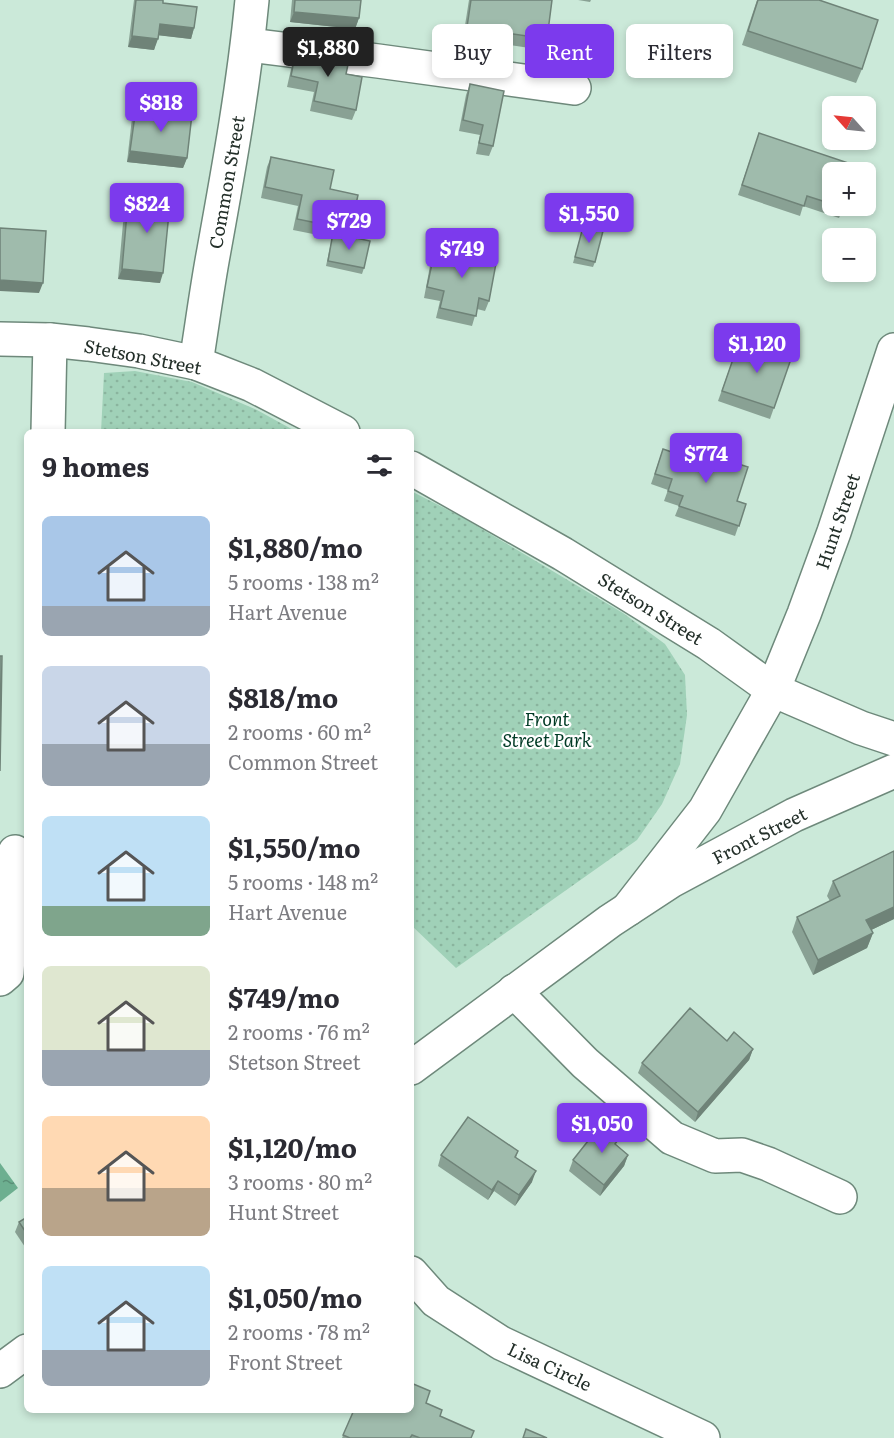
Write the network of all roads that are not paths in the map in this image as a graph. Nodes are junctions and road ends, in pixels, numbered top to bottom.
1 (252, 0) edge
2 (248, 45) junction
3 (574, 88) dead end
4 (0, 339) edge
5 (50, 340) junction
6 (894, 350) edge
7 (196, 363) junction
8 (48, 429) edge
9 (337, 429) edge
10 (414, 470) edge
11 (773, 690) junction
12 (894, 739) edge
13 (894, 771) edge
14 (14, 848) edge
15 (628, 909) junction
16 (0, 979) edge
17 (514, 992) junction
18 (414, 1066) edge
19 (840, 1197) dead end
20 (414, 1276) edge
21 (24, 1353) edge
22 (0, 1371) edge
23 (703, 1438) edge

1 - 2 street, Common Street
2 - 3 street
2 - 7 street, Common Street
4 - 5 street, Stetson Street
5 - 7 street, Stetson Street
5 - 8 street
6 - 11 street, Hunt Street
7 - 9 street, Stetson Street
10 - 11 street, Stetson Street
11 - 12 street, Stetson Street
11 - 15 street, Front Street
13 - 15 street, Front Street
14 - 16 street
15 - 17 street, Front Street
17 - 18 street, Front Street
17 - 19 street
20 - 23 street, Lisa Circle
21 - 22 street

